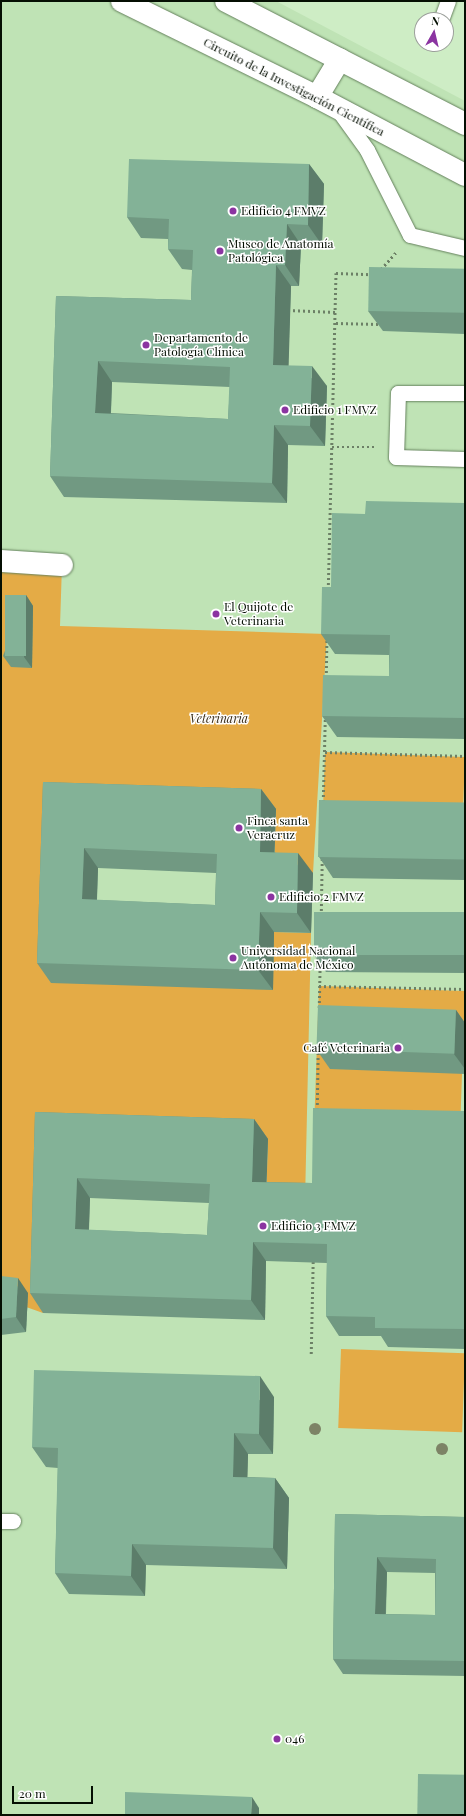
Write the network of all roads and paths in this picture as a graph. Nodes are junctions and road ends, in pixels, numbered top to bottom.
1 (122, 1) edge
2 (226, 1) edge
3 (448, 1) edge
4 (444, 12) edge
5 (340, 59) junction
6 (316, 97) junction
7 (336, 107) junction
8 (465, 124) edge
9 (465, 174) edge
10 (410, 235) junction
11 (465, 248) edge
12 (282, 310) dead end
13 (336, 312) junction
14 (336, 322) junction
15 (383, 324) edge
16 (465, 393) edge
17 (332, 447) junction
18 (396, 447) junction
19 (465, 459) edge
20 (330, 513) junction
21 (338, 513) edge
22 (1, 561) edge
23 (62, 564) dead end
24 (328, 596) edge
25 (327, 634) edge
26 (326, 682) edge
27 (326, 713) edge
28 (325, 752) junction
29 (465, 756) edge
30 (323, 806) edge
31 (322, 853) edge
32 (321, 923) edge
33 (320, 954) edge
34 (319, 986) junction
35 (465, 989) edge
36 (319, 1009) edge
37 (318, 1048) edge
38 (317, 1111) edge
39 (313, 1260) edge
40 (311, 1354) dead end

1 - 6 street, Circuito de la Investigación Científica
2 - 5 street
3 - 4 lane
5 - 6 street
5 - 8 street
6 - 7 street, Circuito de la Investigación Científica
7 - 9 street, Circuito de la Investigación Científica
7 - 10 lane
10 - 11 lane
10 - 13 path
12 - 13 path
13 - 14 path
14 - 15 path
14 - 17 path
16 - 18 lane
17 - 18 path
17 - 20 path
18 - 19 lane
20 - 21 path
20 - 24 path
22 - 23 street
25 - 26 path
27 - 28 path
28 - 29 path
28 - 30 path
31 - 32 path
33 - 34 path
34 - 35 path
34 - 36 path
37 - 38 path
39 - 40 path

